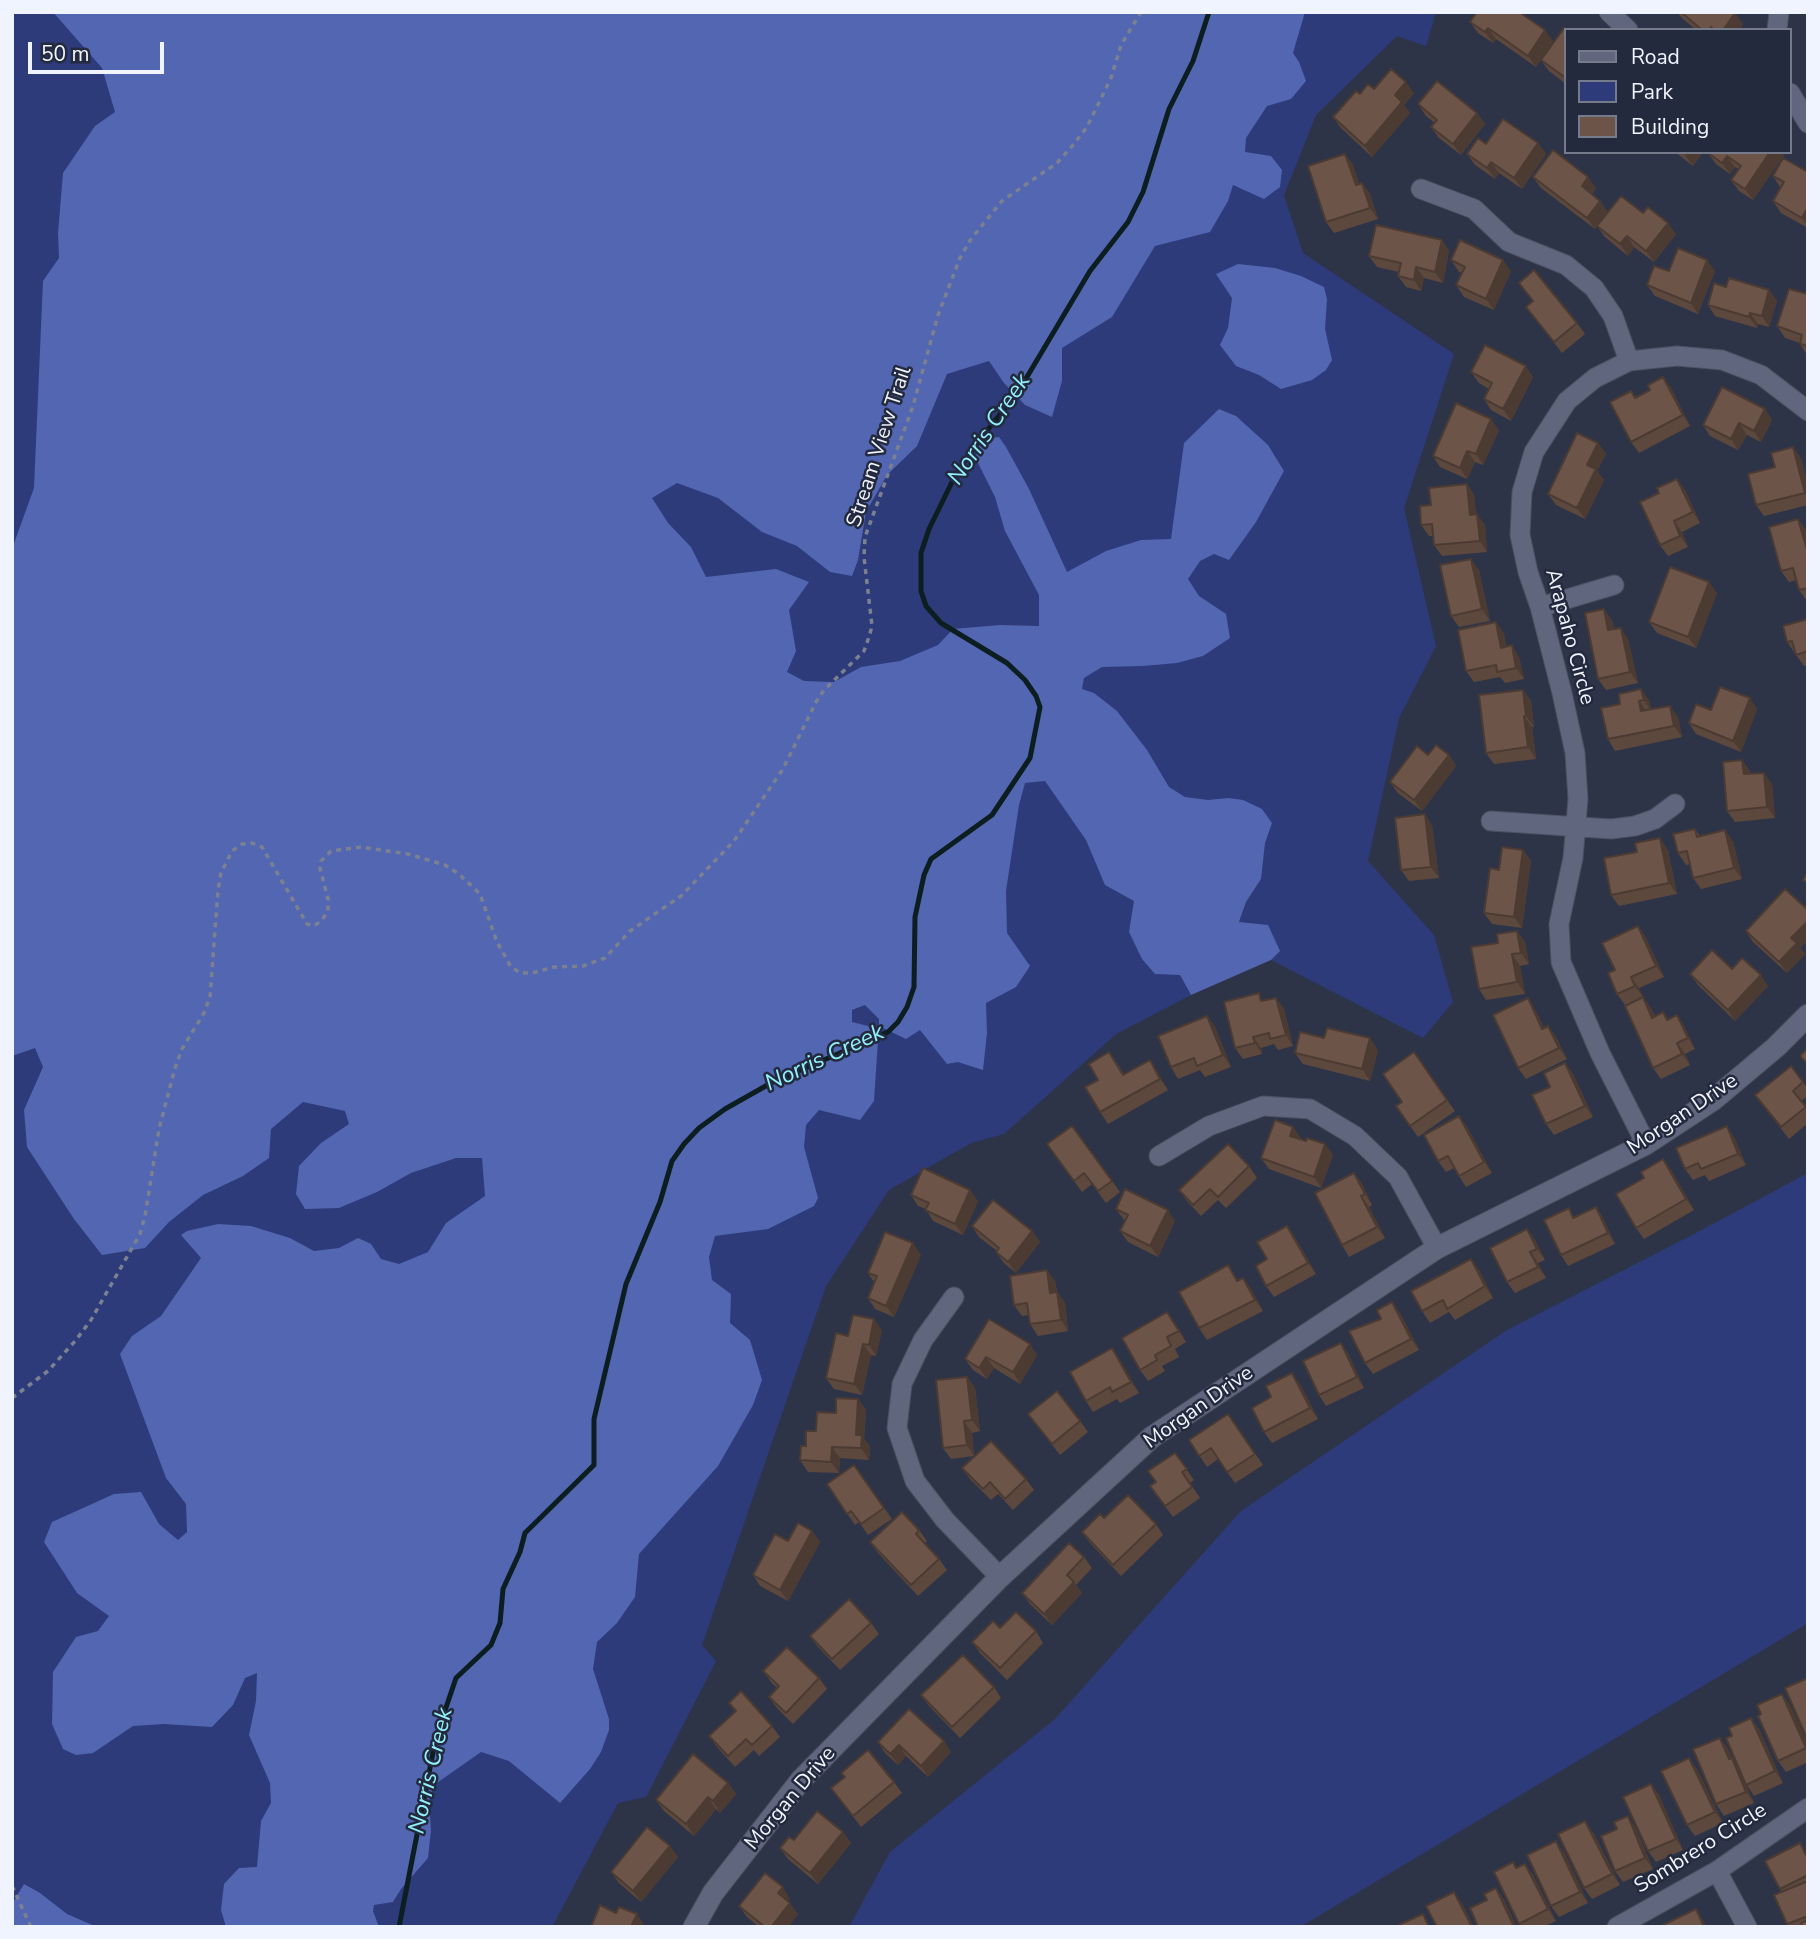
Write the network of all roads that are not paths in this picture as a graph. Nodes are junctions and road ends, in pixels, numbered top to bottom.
1 (1609, 12) edge
2 (1626, 28) edge
3 (1792, 96) edge
4 (1808, 123) edge
5 (1421, 189) dead end
6 (1629, 361) junction
7 (1808, 411) edge
8 (1614, 585) dead end
9 (1540, 607) junction
10 (1675, 804) dead end
11 (1491, 821) dead end
12 (1576, 825) junction
13 (1808, 1015) edge
14 (1646, 1144) junction
15 (1158, 1156) dead end
16 (1437, 1248) junction
17 (954, 1297) dead end
18 (1000, 1577) junction
19 (1808, 1808) edge
20 (1717, 1871) junction
21 (694, 1927) edge
22 (1617, 1927) edge
23 (1747, 1927) edge

1 - 2 street
3 - 4 street
5 - 6 street
6 - 7 street, Arapaho Circle
6 - 9 street, Arapaho Circle
8 - 9 street
9 - 12 street, Arapaho Circle
10 - 12 street
11 - 12 street
12 - 14 street, Arapaho Circle
13 - 14 street, Morgan Drive
14 - 16 street, Morgan Drive
15 - 16 street
16 - 18 street, Morgan Drive
17 - 18 street
18 - 21 street, Morgan Drive
19 - 20 street, Sombrero Circle
20 - 22 street, Sombrero Circle
20 - 23 street

